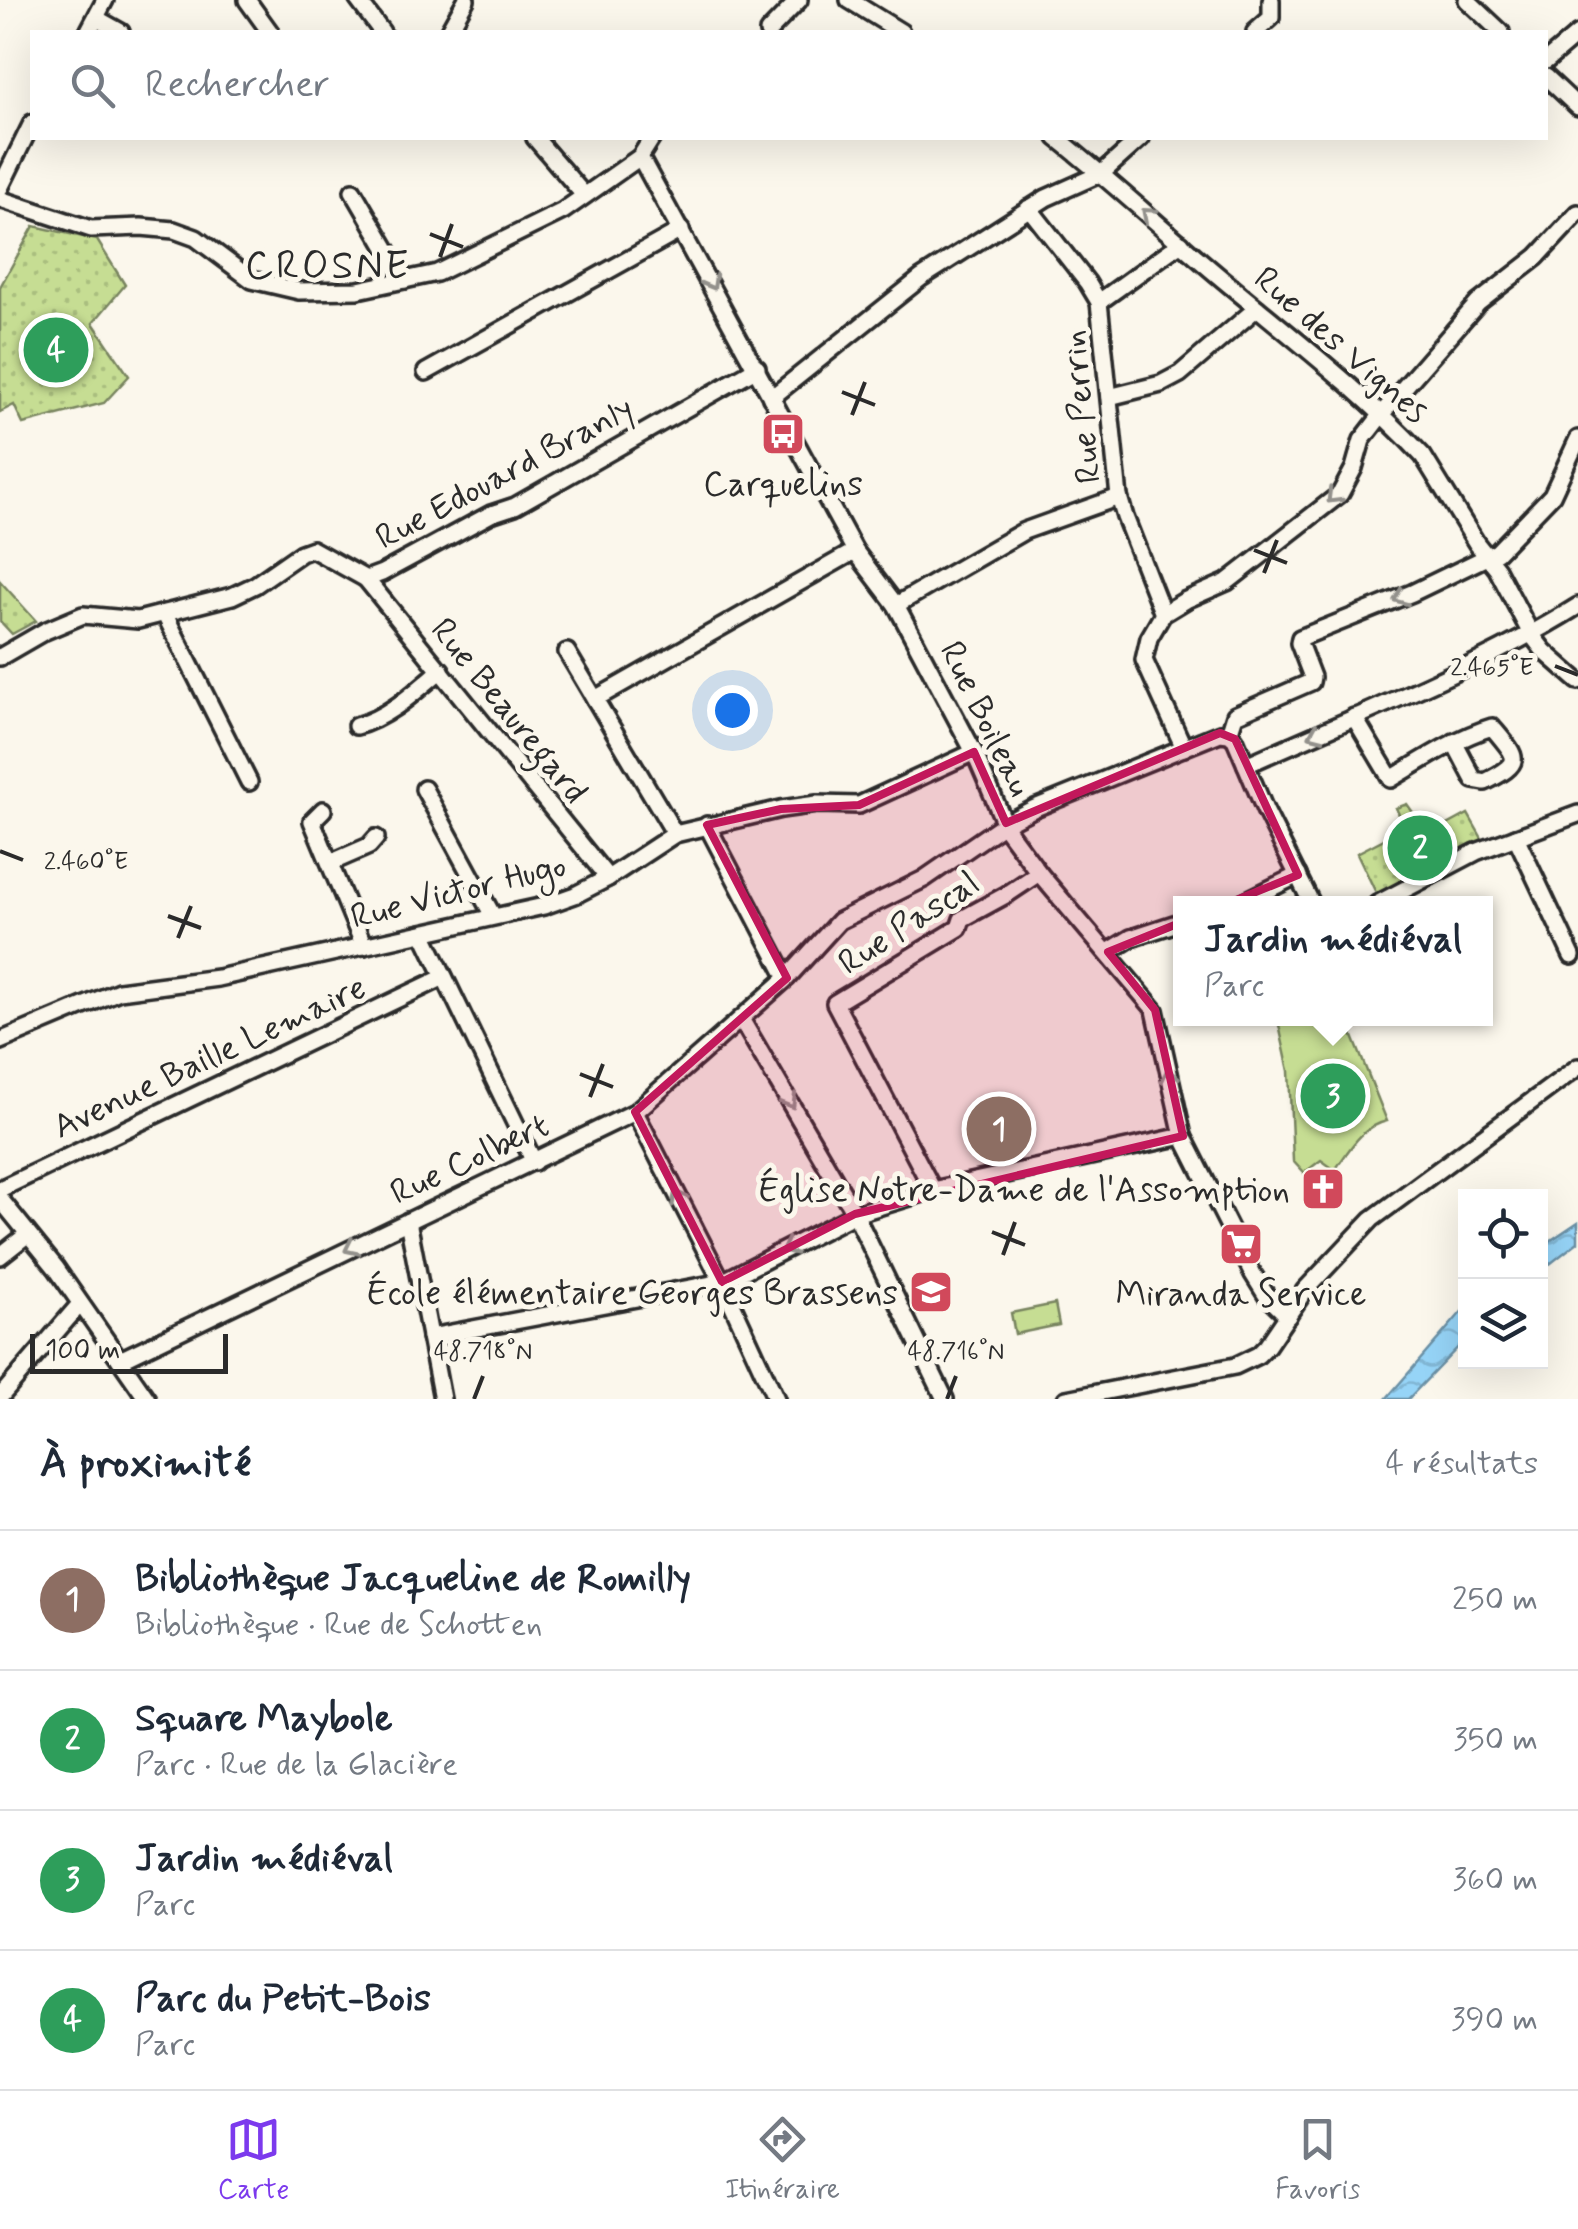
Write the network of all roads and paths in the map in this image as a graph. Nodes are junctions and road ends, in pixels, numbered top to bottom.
1 (105, 0) edge
2 (247, 0) edge
3 (358, 0) edge
4 (466, 0) edge
5 (849, 0) edge
6 (1271, 0) edge
7 (1467, 0) edge
8 (796, 2) edge
9 (92, 25) edge
10 (269, 30) edge
11 (380, 30) edge
12 (449, 30) edge
13 (770, 30) edge
14 (898, 30) edge
15 (1257, 30) edge
16 (1498, 30) edge
17 (1577, 36) edge
18 (1548, 59) edge
19 (1548, 79) edge
20 (1578, 108) edge
21 (30, 127) edge
22 (537, 140) edge
23 (651, 140) edge
24 (1060, 140) edge
25 (1139, 140) edge
26 (640, 157) junction
27 (1102, 173) junction
28 (0, 188) edge
29 (352, 190) dead end
30 (584, 195) junction
31 (0, 199) edge
32 (1029, 208) junction
33 (1578, 214) edge
34 (682, 230) junction
35 (1181, 243) junction
36 (405, 280) junction
37 (1099, 302) junction
38 (1257, 308) junction
39 (757, 368) junction
40 (426, 372) dead end
41 (1108, 397) junction
42 (772, 398) junction
43 (1381, 414) junction
44 (1578, 439) edge
45 (1119, 497) junction
46 (856, 551) junction
47 (1488, 557) junction
48 (366, 578) junction
49 (896, 605) junction
50 (1578, 606) edge
51 (164, 613) junction
52 (1163, 614) junction
53 (1530, 634) junction
54 (567, 652) dead end
55 (0, 657) edge
56 (441, 670) junction
57 (1578, 681) edge
58 (596, 699) junction
59 (1354, 716) junction
60 (356, 726) dead end
61 (1228, 734) junction
62 (1454, 742) dead end
63 (1184, 748) junction
64 (974, 752) junction
65 (1246, 765) junction
66 (248, 782) dead end
67 (424, 789) dead end
68 (323, 810) dead end
69 (1578, 814) edge
70 (1004, 824) junction
71 (708, 826) junction
72 (675, 834) junction
73 (1516, 837) junction
74 (376, 838) dead end
75 (330, 863) junction
76 (1039, 872) junction
77 (1298, 874) junction
78 (608, 878) junction
79 (1255, 896) edge
80 (1308, 896) edge
81 (1392, 896) edge
82 (493, 916) junction
83 (1173, 924) edge
84 (424, 933) junction
85 (364, 946) junction
86 (1108, 952) junction
87 (1572, 956) dead end
88 (444, 977) junction
89 (787, 978) junction
90 (741, 1018) junction
91 (0, 1041) edge
92 (1578, 1067) edge
93 (634, 1112) junction
94 (1183, 1136) junction
95 (534, 1162) junction
96 (0, 1189) edge
97 (933, 1190) junction
98 (0, 1199) edge
99 (854, 1214) junction
100 (408, 1221) junction
101 (28, 1234) junction
102 (0, 1256) edge
103 (722, 1282) junction
104 (80, 1304) junction
105 (1288, 1316) junction
106 (430, 1337) junction
107 (120, 1360) junction
108 (0, 1397) edge
109 (148, 1399) edge
110 (442, 1399) edge
111 (776, 1399) edge
112 (945, 1399) edge
113 (1066, 1399) edge

1 - 9 street
2 - 10 street
3 - 11 street
4 - 12 street
5 - 14 street
6 - 15 street
7 - 16 street
8 - 13 street
17 - 18 street
19 - 20 street
21 - 28 street
22 - 30 street
23 - 26 street
24 - 27 street, Rue des Vignes
25 - 27 street
26 - 30 street
26 - 34 street, Rue Boileau
27 - 32 street
35 -> 27 street, Rue des Vignes
29 - 36 street
30 - 36 street
31 - 36 street
32 - 37 street, Rue Perrin
32 - 42 street
33 - 43 street
34 -> 39 street, Rue Boileau
34 - 40 street
35 - 37 street
35 - 38 street, Rue des Vignes
37 - 41 street, Rue Perrin
38 - 41 street
38 - 43 street, Rue des Vignes
39 - 42 street, Rue Boileau
39 - 48 street, Rue Edouard Branly
41 - 45 street, Rue Perrin
42 - 46 street, Rue Boileau
43 - 47 street, Rue des Vignes
43 -> 52 street
44 - 47 street
45 - 49 street
45 - 52 street, Rue Perrin
46 - 49 street, Rue Boileau
46 - 58 street
47 - 53 street, Rue des Vignes
47 -> 61 street
48 - 51 street, Rue Edouard Branly
48 - 56 street, Rue Beauregard
49 - 64 street, Rue Boileau
50 - 53 street
51 - 55 street, Rue Edouard Branly
51 - 66 street
52 - 63 street
53 - 57 street, Rue des Vignes
53 - 59 street
54 - 58 street
56 - 60 street
56 - 78 street, Rue Beauregard
58 - 72 street
59 - 62 street
59 -> 65 street
61 - 63 street, Rue Colbert
61 - 65 street
63 - 70 street, Rue Colbert
64 - 70 street, Rue Boileau
64 - 71 street, Rue Victor Hugo
65 - 77 street
67 - 82 street
68 - 75 street
69 - 73 street
70 - 76 street, Rue Boileau
70 - 89 street, Rue Colbert
71 - 72 street, Rue Victor Hugo
71 - 89 street
72 - 78 street, Rue Victor Hugo
73 - 81 street
73 - 87 street
74 - 75 street
75 - 85 street
76 - 86 street, Rue Boileau
76 - 97 street, Rue Pascal
77 - 79 street
77 - 80 street
78 - 82 street, Rue Victor Hugo
82 - 84 street, Rue Victor Hugo
83 - 86 street
84 - 85 street, Rue Victor Hugo
84 - 88 street
85 - 91 street, Rue Victor Hugo
94 -> 86 street, Rue Boileau
88 - 95 street
88 - 96 street, Avenue Baille Lemaire
89 - 90 street, Rue Colbert
90 - 93 street, Rue Colbert
90 -> 99 street
92 - 105 street
93 - 95 street, Rue Colbert
103 -> 93 street
94 - 97 street
94 - 105 street, Rue Boileau
95 - 100 street, Rue Colbert
97 - 99 street
98 - 101 street
99 -> 103 street
99 - 112 street
100 - 106 street
100 -> 107 street, Rue Colbert
101 - 102 street
101 - 104 street
103 - 106 street
103 - 111 street
104 - 107 street
104 - 108 street
105 - 113 street
106 - 110 street
107 - 109 street

